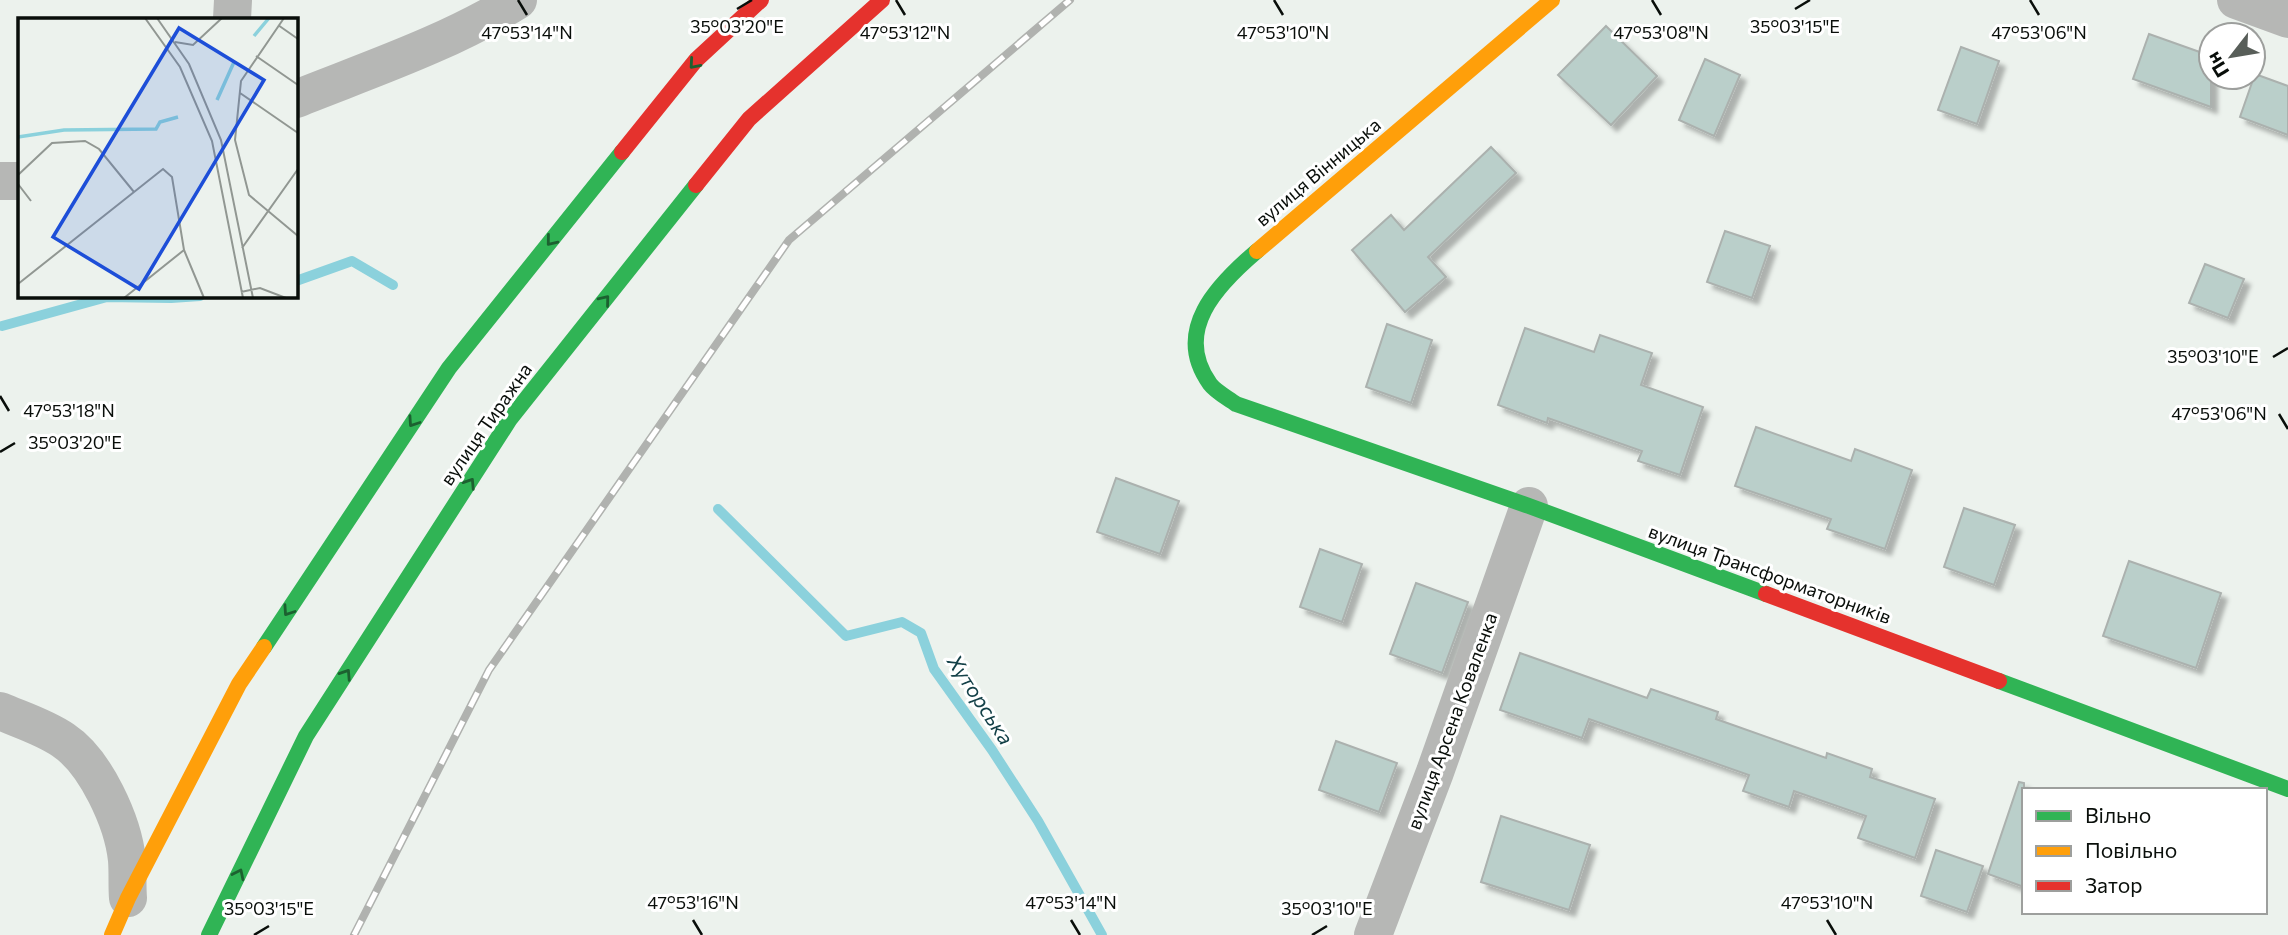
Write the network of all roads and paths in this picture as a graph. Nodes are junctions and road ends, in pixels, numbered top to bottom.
1 (233, 0) edge
2 (518, 0) edge
3 (761, 0) edge
4 (882, 0) edge
5 (1552, 0) edge
6 (2236, 0) edge
7 (232, 18) edge
8 (2288, 19) edge
9 (298, 98) edge
10 (0, 181) edge
11 (18, 181) edge
12 (1236, 404) joint
13 (1529, 506) junction
14 (0, 711) edge
15 (2288, 789) edge
16 (128, 898) junction
17 (112, 935) edge
18 (208, 935) edge
19 (1373, 935) edge

1 - 7 street
2 - 9 street
3 -> 16 main road
18 -> 4 main road, вулиця Тиражна
5 - 12 main road, вулиця Вінницька
6 - 8 street
10 - 11 street
12 - 13 main road, вулиця Трансформаторників
13 - 15 main road, вулиця Трансформаторників
13 - 19 street, вулиця Арсена Коваленка
14 - 16 street
16 - 17 main road

